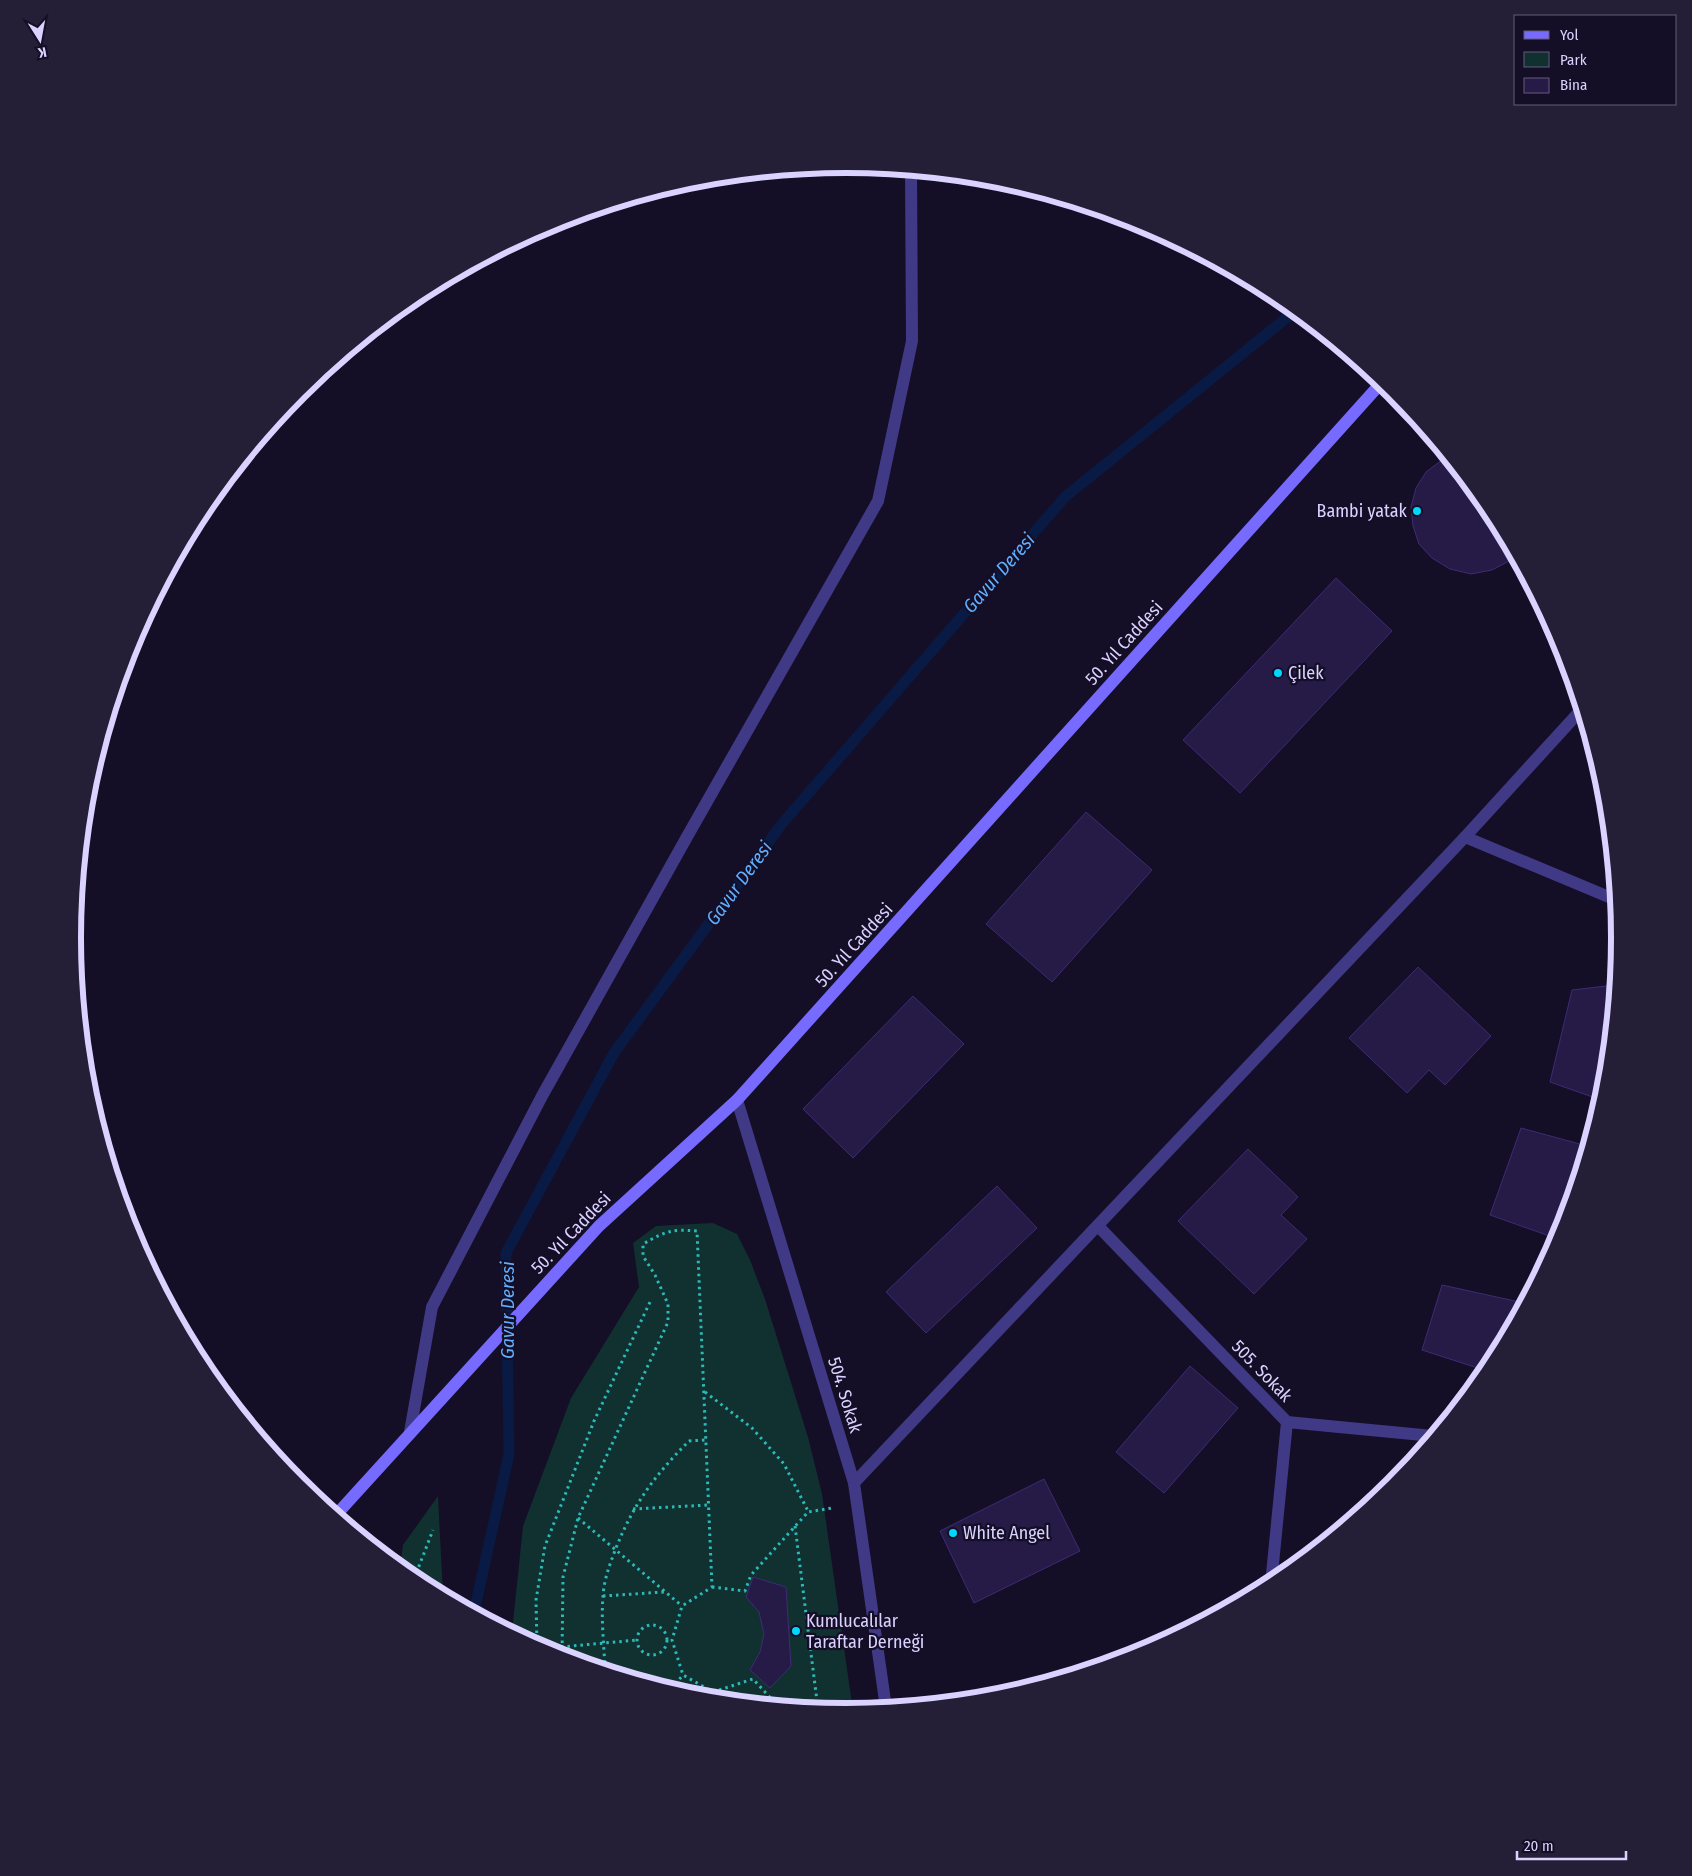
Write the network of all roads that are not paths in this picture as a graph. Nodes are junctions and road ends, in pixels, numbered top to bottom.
1 (911, 177) edge
2 (1377, 388) edge
3 (1577, 714) edge
4 (1464, 837) junction
5 (1609, 897) edge
6 (738, 1100) junction
7 (1098, 1226) junction
8 (1287, 1422) junction
9 (410, 1432) junction
10 (1427, 1435) edge
11 (854, 1483) junction
12 (340, 1511) edge
13 (1272, 1573) edge
14 (885, 1701) edge

1 - 9 street
2 - 6 main road, 50. Yıl Caddesi
3 - 4 street
4 - 5 street
4 - 7 street
6 - 9 main road, 50. Yıl Caddesi
6 - 11 street, 504. Sokak
7 - 8 street, 505. Sokak
7 - 11 street
8 - 10 street
8 - 13 street, 505. Sokak
9 - 12 main road, 50. Yıl Caddesi
11 - 14 street, 504. Sokak

